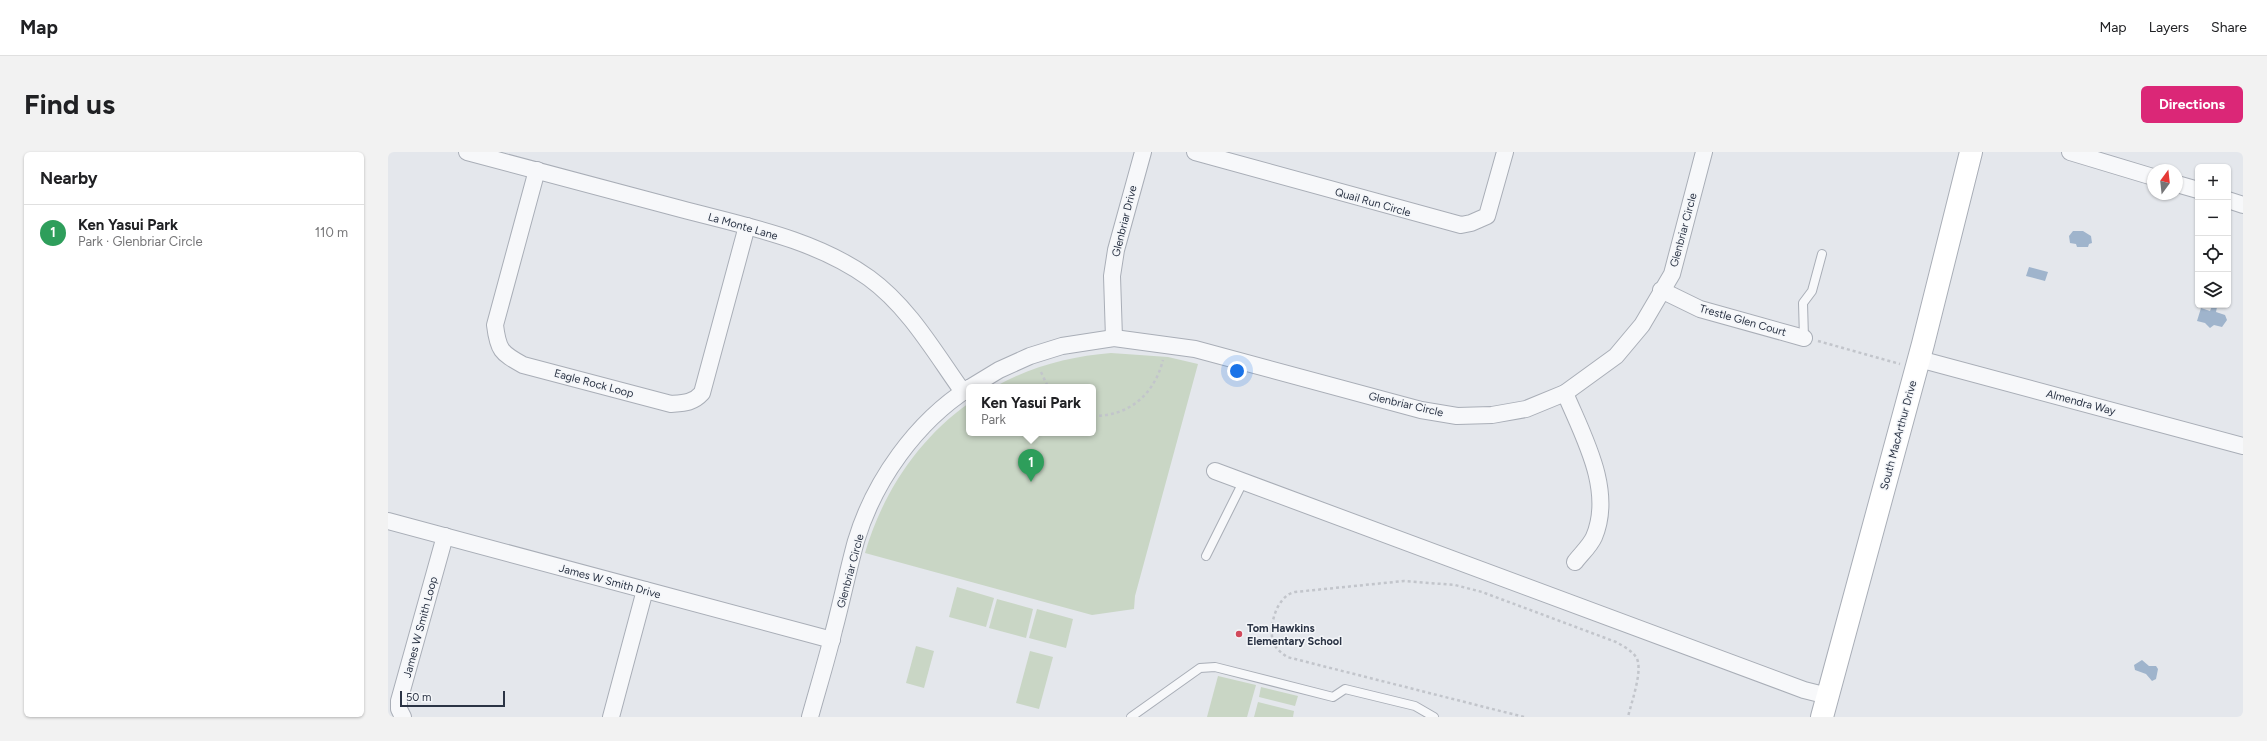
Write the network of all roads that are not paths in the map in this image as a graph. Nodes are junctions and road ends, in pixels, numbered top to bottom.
1 (467, 152) edge
2 (1142, 152) edge
3 (1195, 152) edge
4 (1505, 152) edge
5 (1704, 152) edge
6 (1971, 152) edge
7 (2070, 152) edge
8 (537, 170) junction
9 (2147, 175) edge
10 (2183, 186) edge
11 (2195, 189) edge
12 (2231, 201) edge
13 (2243, 205) edge
14 (747, 226) junction
15 (1822, 254) dead end
16 (1661, 290) junction
17 (1114, 338) junction
18 (1804, 338) joint
19 (1918, 364) junction
20 (976, 384) edge
21 (966, 387) edge
22 (966, 391) edge
23 (1565, 393) junction
24 (2243, 446) edge
25 (1215, 471) dead end
26 (1243, 482) junction
27 (388, 521) edge
28 (445, 536) junction
29 (1206, 556) dead end
30 (1575, 562) dead end
31 (645, 590) junction
32 (832, 640) junction
33 (1828, 696) junction
34 (403, 717) edge
35 (611, 717) edge
36 (810, 717) edge
37 (1131, 717) edge
38 (1434, 717) edge
39 (1822, 717) edge

1 - 8 street, La Monte Lane
2 - 17 street, Glenbriar Drive
3 - 4 street, Quail Run Circle
5 - 16 street, Glenbriar Circle
6 - 19 street, South MacArthur Drive
7 - 9 street
8 - 14 street, La Monte Lane
8 - 14 street, Eagle Rock Loop
10 - 11 street
12 - 13 street
14 - 21 street, La Monte Lane
15 - 18 lane
16 - 18 street, Trestle Glen Court
16 - 23 street, Glenbriar Circle
17 - 20 street, Glenbriar Circle
17 - 23 street, Glenbriar Circle
19 - 24 street, Almendra Way
19 - 33 street, South MacArthur Drive
22 - 32 street, Glenbriar Circle
23 - 30 street
25 - 26 street
26 - 29 lane
26 - 33 street
27 - 28 street, James W Smith Drive
28 - 31 street, James W Smith Drive
28 - 34 street, James W Smith Loop
31 - 32 street, James W Smith Drive
31 - 35 street
32 - 36 street, Glenbriar Circle
33 - 39 street, South MacArthur Drive
37 - 38 lane

